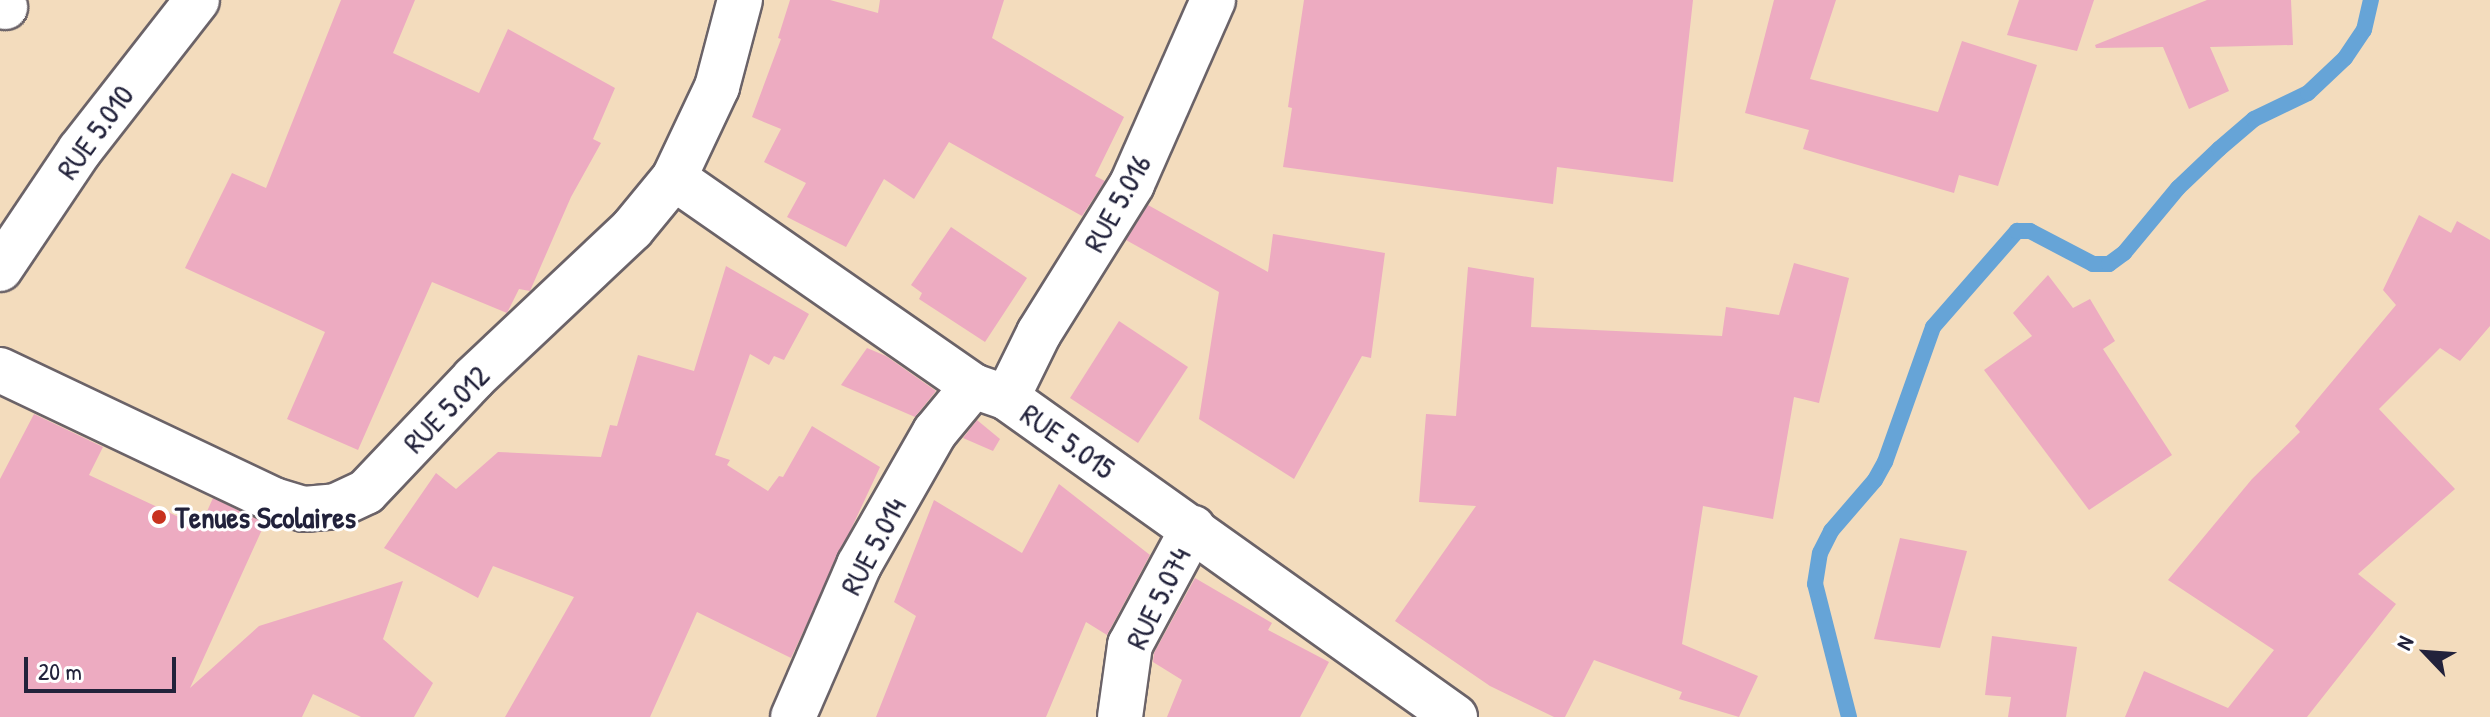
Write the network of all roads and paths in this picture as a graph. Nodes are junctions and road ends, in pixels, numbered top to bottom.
1 (197, 0) edge
2 (740, 0) edge
3 (1213, 0) edge
4 (674, 178) junction
5 (0, 269) edge
6 (0, 370) edge
7 (990, 392) junction
8 (1193, 528) junction
9 (793, 717) edge
10 (1120, 717) edge
11 (1455, 717) edge

1 - 5 street, RUE 5.010
2 - 4 street, RUE 5.012
3 - 7 street, RUE 5.016
4 - 6 street, RUE 5.012
4 - 7 street, RUE 5.015
7 - 8 street, RUE 5.015
7 - 9 street, RUE 5.014
8 - 10 street, RUE 5.074
8 - 11 street, RUE 5.015

